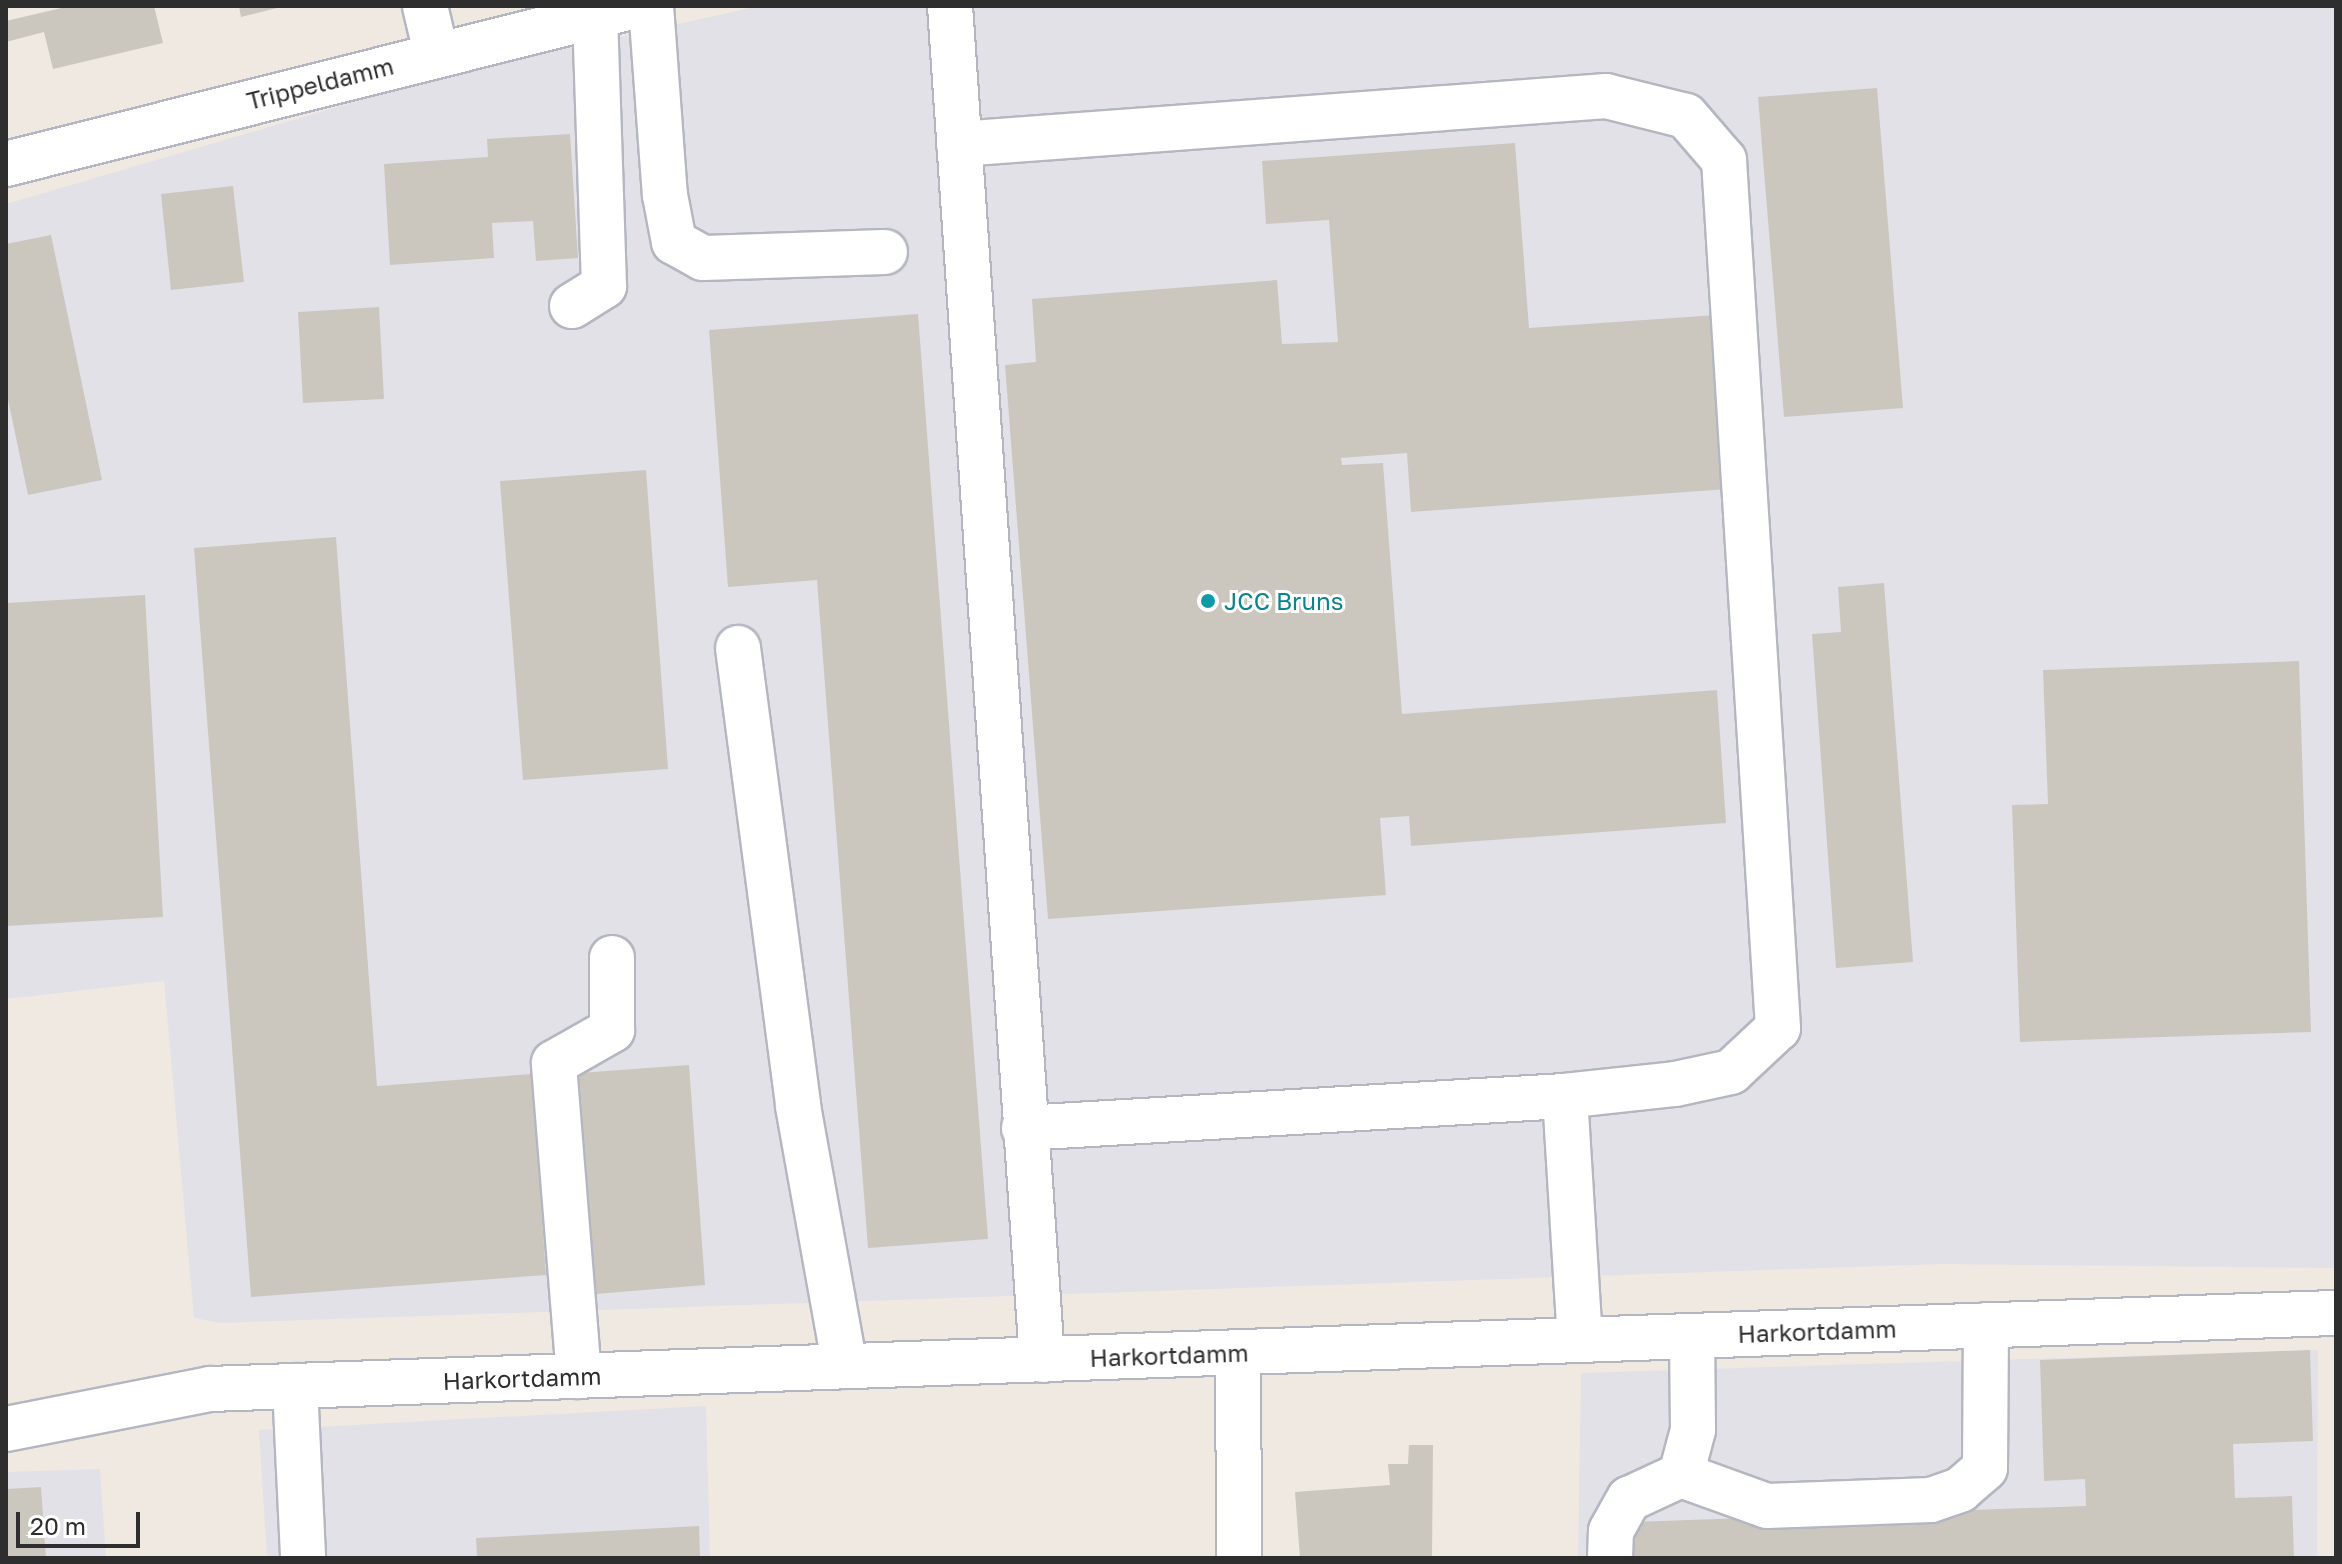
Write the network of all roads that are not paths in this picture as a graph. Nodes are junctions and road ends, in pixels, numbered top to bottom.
1 (425, 6) edge
2 (651, 6) edge
3 (950, 6) edge
4 (615, 10) edge
5 (436, 53) junction
6 (959, 144) junction
7 (6, 164) edge
8 (885, 252) dead end
9 (572, 306) dead end
10 (738, 648) dead end
11 (612, 958) dead end
12 (1565, 1096) junction
13 (1024, 1128) junction
14 (2336, 1313) edge
15 (1986, 1325) junction
16 (1692, 1336) junction
17 (1580, 1340) junction
18 (1238, 1352) junction
19 (1042, 1360) junction
20 (845, 1366) junction
21 (579, 1376) junction
22 (295, 1386) junction
23 (6, 1429) edge
24 (1681, 1475) junction
25 (303, 1558) edge
26 (1239, 1558) edge
27 (1610, 1558) edge

1 - 5 street
2 - 8 street
3 - 6 street
4 - 5 street, Trippeldamm
4 - 9 street
5 - 7 street, Trippeldamm
6 - 12 street
6 - 13 street
10 - 20 street
11 - 21 street
12 - 13 street
12 - 17 street
13 - 19 street
14 - 15 street, Harkortdamm
15 - 16 street, Harkortdamm
15 - 24 street
16 - 17 street, Harkortdamm
16 - 24 street
17 - 18 street, Harkortdamm
18 - 19 street, Harkortdamm
18 - 26 street
19 - 20 street, Harkortdamm
20 - 21 street, Harkortdamm
21 - 22 street, Harkortdamm
22 - 23 street, Harkortdamm
22 - 25 street
24 - 27 street

